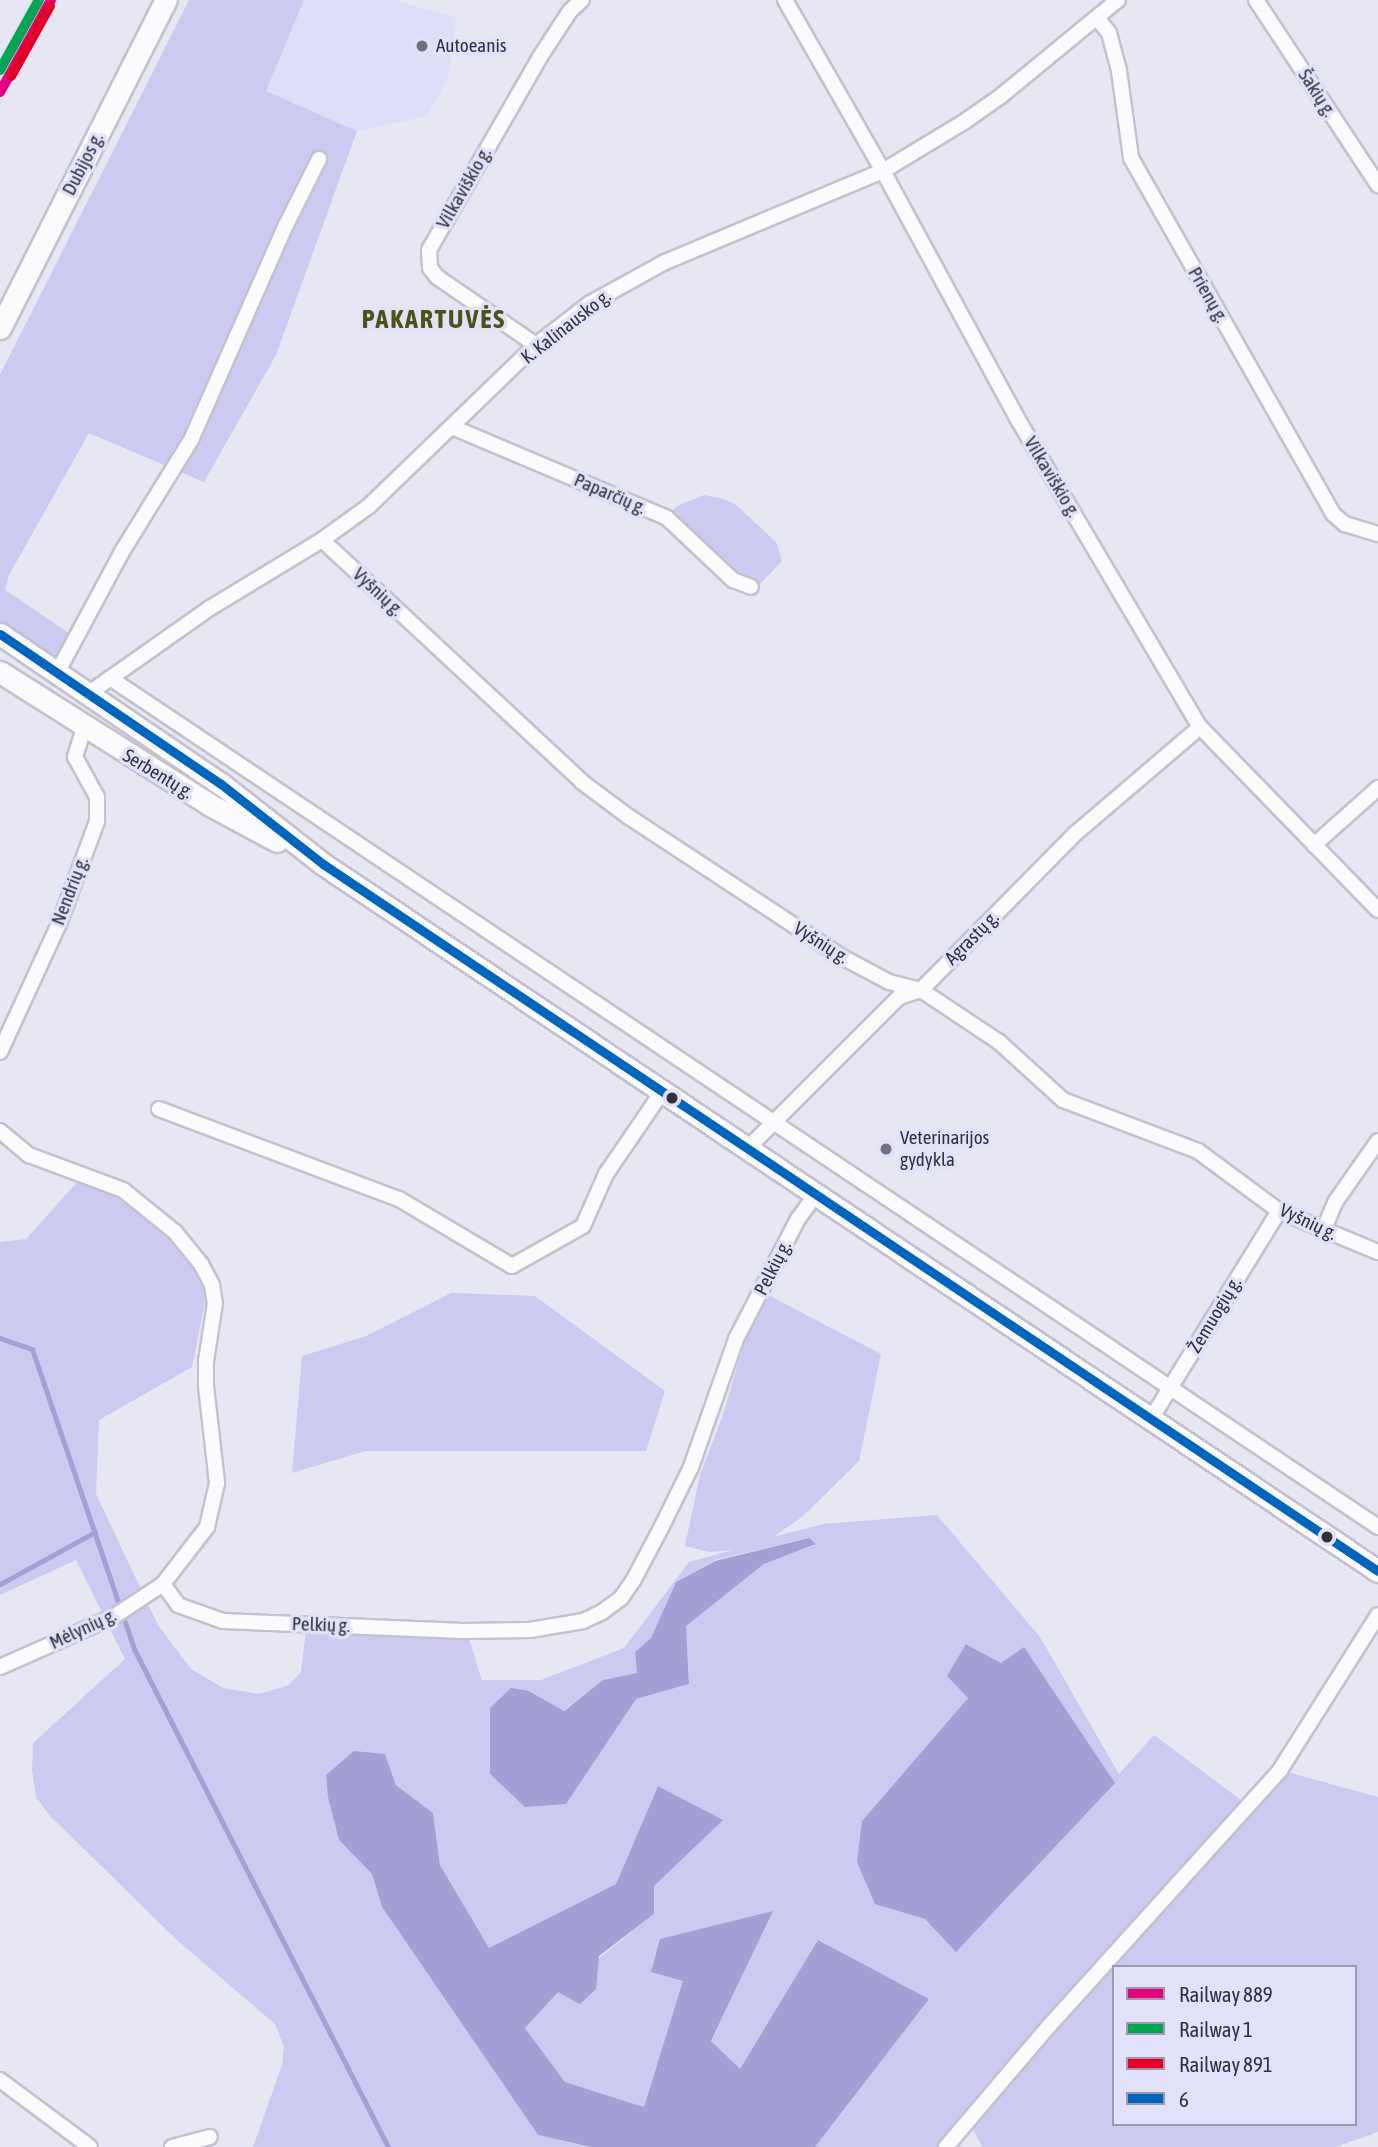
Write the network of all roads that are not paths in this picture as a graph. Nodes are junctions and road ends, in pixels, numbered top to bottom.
1 (166, 0) edge
2 (582, 0) edge
3 (785, 0) edge
4 (1118, 0) edge
5 (1256, 0) edge
6 (1097, 18) junction
7 (319, 159) dead end
8 (883, 171) junction
9 (1378, 185) edge
10 (0, 328) edge
11 (536, 345) junction
12 (452, 427) junction
13 (1378, 534) edge
14 (322, 540) junction
15 (751, 587) dead end
16 (0, 634) edge
17 (0, 672) edge
18 (57, 673) junction
19 (110, 678) junction
20 (88, 694) junction
21 (1199, 727) junction
22 (84, 728) junction
23 (1378, 788) edge
24 (1314, 845) junction
25 (323, 864) junction
26 (1378, 910) edge
27 (921, 990) junction
28 (0, 1052) edge
29 (662, 1092) junction
30 (159, 1109) dead end
31 (772, 1121) junction
32 (0, 1130) edge
33 (1378, 1141) edge
34 (747, 1149) junction
35 (816, 1194) junction
36 (1279, 1211) junction
37 (1323, 1231) junction
38 (1378, 1252) edge
39 (1171, 1388) junction
40 (1151, 1419) junction
41 (1378, 1527) edge
42 (1378, 1571) edge
43 (163, 1584) junction
44 (1378, 1615) edge
45 (0, 1667) edge
46 (0, 2080) edge
47 (210, 2137) dead end
48 (90, 2147) edge
49 (172, 2147) edge
50 (946, 2147) edge

1 - 10 main road, Dubijos g.
2 - 11 street, Vilkaviškio g.
3 - 8 street, Vilkaviškio g.
4 - 6 street, K. Kalinausko g.
5 - 9 street, Šakių g.
6 - 8 street, K. Kalinausko g.
6 - 13 street, Prienų g.
7 - 18 street
8 - 11 street, K. Kalinausko g.
8 - 21 street, Vilkaviškio g.
11 - 12 street, K. Kalinausko g.
12 - 14 street, K. Kalinausko g.
12 - 15 street, Paparčių g.
14 - 19 street, K. Kalinausko g.
14 - 27 street, Vyšnių g.
16 - 18 main road, Serbentų g.
17 - 22 main road, Serbentų g.
18 - 20 main road, Serbentų g.
19 - 20 street, K. Kalinausko g.
19 - 31 street
20 - 25 main road, Serbentų g.
21 - 24 street, Vilkaviškio g.
21 - 27 street, Agrastų g.
22 - 25 main road, Serbentų g.
22 - 28 street, Nendrių g.
23 - 24 street
24 - 26 street, Vilkaviškio g.
25 - 29 main road, Serbentų g.
27 - 31 street, Agrastų g.
27 - 36 street, Vyšnių g.
29 - 30 street
29 - 34 main road, Serbentų g.
31 - 34 street, Agrastų g.
31 - 39 street
32 - 43 street
33 - 37 street
34 - 35 main road, Serbentų g.
35 - 40 main road, Serbentų g.
35 - 43 street, Pelkių g.
36 - 37 street, Vyšnių g.
36 - 39 street, Žemuogių g.
37 - 38 street, Vyšnių g.
39 - 40 street, Žemuogių g.
39 - 41 street
40 - 42 main road, Serbentų g.
43 - 45 street, Mėlynių g.
44 - 50 street
46 - 48 street
47 - 49 street

